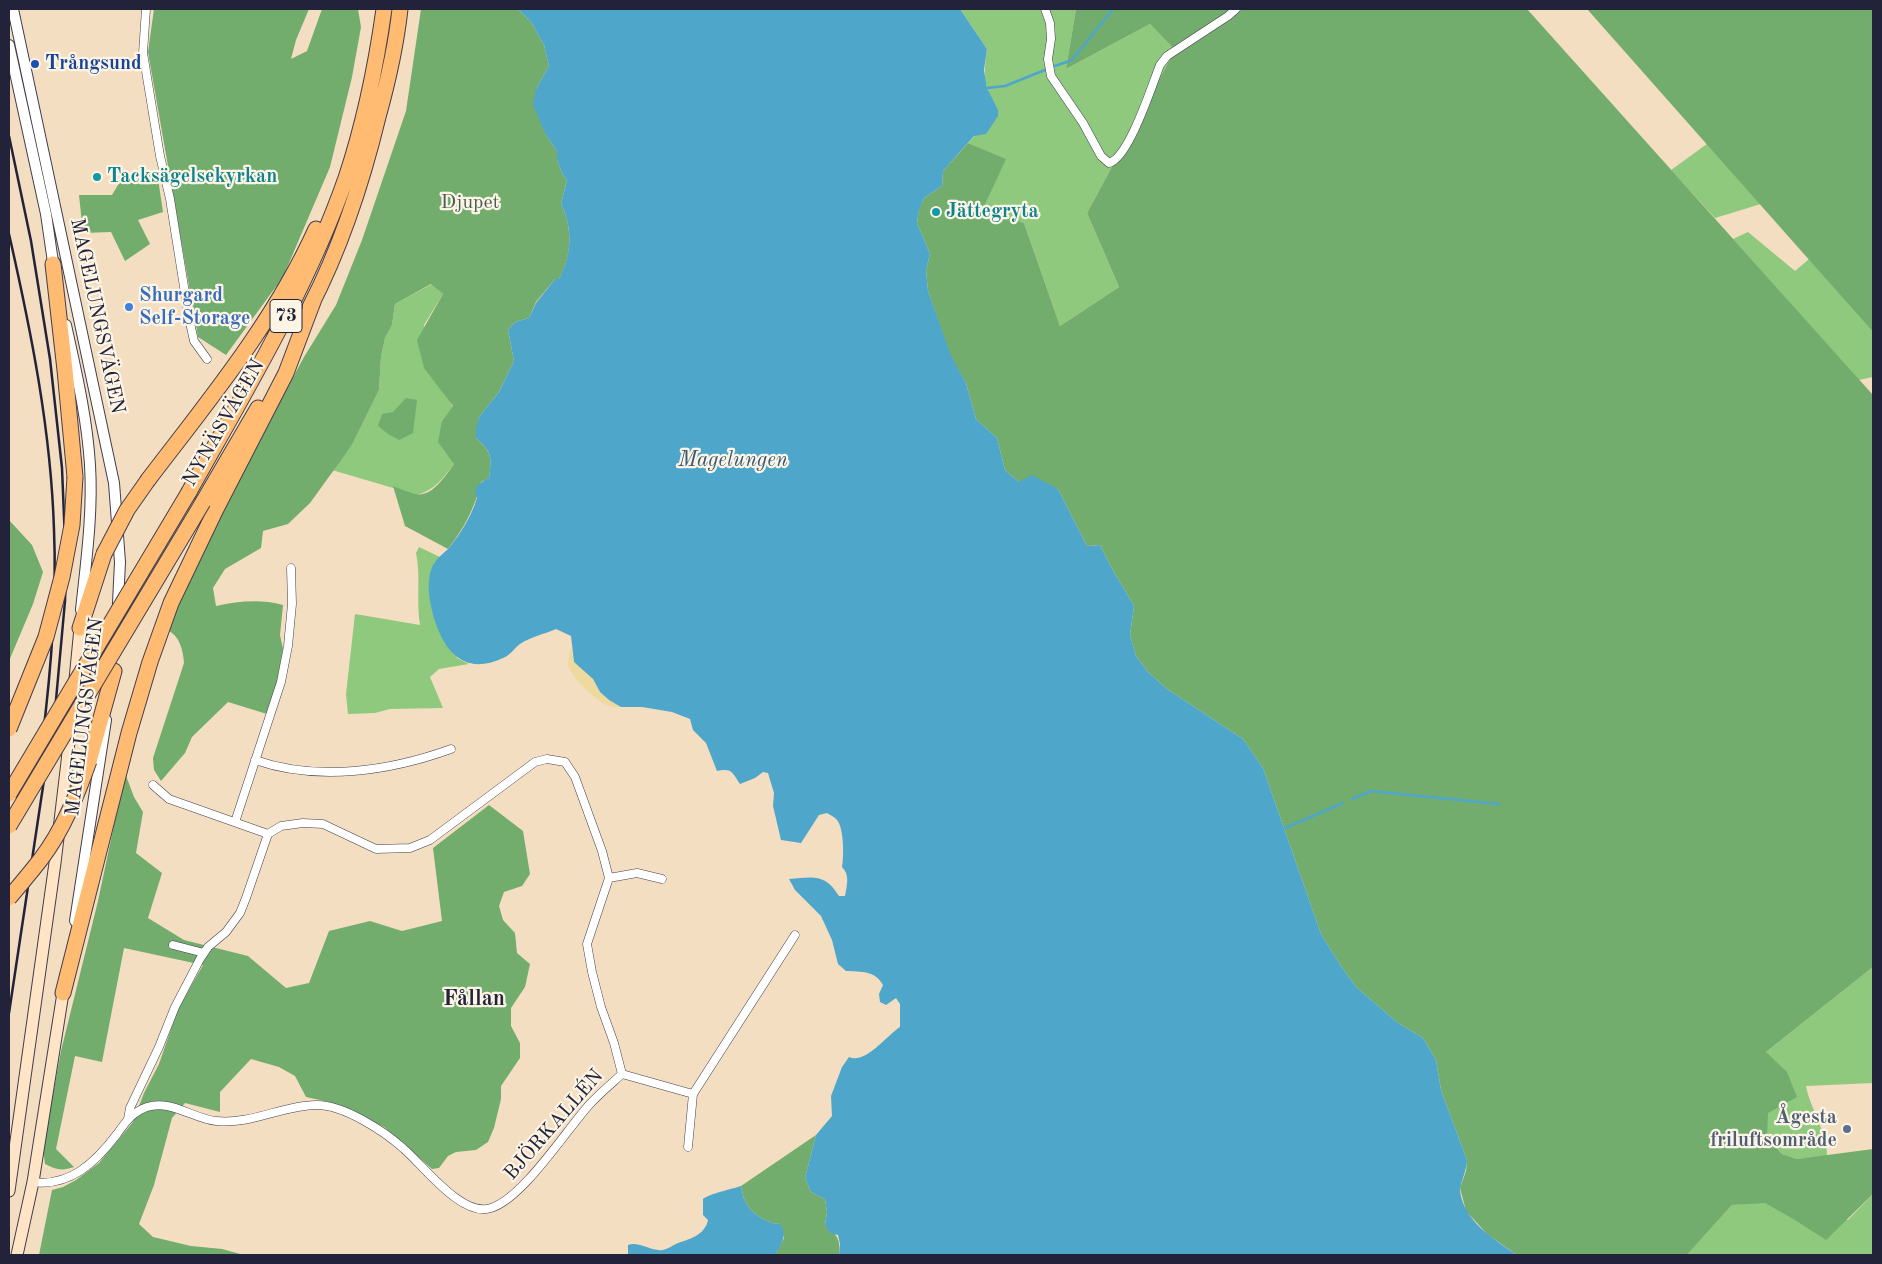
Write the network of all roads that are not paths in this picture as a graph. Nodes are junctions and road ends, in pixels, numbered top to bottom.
1 (13, 9) edge
2 (146, 9) edge
3 (384, 9) edge
4 (400, 9) edge
5 (1045, 9) edge
6 (1236, 9) edge
7 (9, 45) edge
8 (360, 130) junction
9 (53, 264) junction
10 (207, 359) dead end
11 (210, 505) junction
12 (291, 568) dead end
13 (80, 628) junction
14 (114, 671) junction
15 (9, 729) edge
16 (451, 749) dead end
17 (255, 760) junction
18 (153, 784) dead end
19 (9, 794) edge
20 (235, 822) junction
21 (9, 826) edge
22 (268, 834) junction
23 (610, 878) junction
24 (662, 879) dead end
25 (9, 898) edge
26 (795, 935) dead end
27 (173, 945) dead end
28 (204, 953) junction
29 (63, 993) junction
30 (622, 1074) junction
31 (693, 1094) junction
32 (128, 1119) junction
33 (688, 1147) dead end
34 (10, 1179) edge
35 (33, 1182) junction
36 (9, 1192) edge
37 (17, 1255) edge

1 - 14 street, MAGELUNGSVÄGEN
2 - 10 street
3 - 8 highway, NYNÄSVÄGEN / 73
4 - 11 highway, NYNÄSVÄGEN / 73
5 - 6 street
7 - 9 street, MAGELUNGSVÄGEN
8 - 13 highway, bridge
8 - 19 highway, NYNÄSVÄGEN / 73, bridge
9 - 13 street, MAGELUNGSVÄGEN
9 - 15 highway, bridge
11 - 21 highway, NYNÄSVÄGEN / 73, bridge
11 - 29 highway
12 - 17 street
13 - 34 main road, MAGELUNGSVÄGEN
14 - 25 highway, bridge
14 - 29 street, MAGELUNGSVÄGEN
16 - 17 street
17 - 20 street
18 - 20 street
20 - 22 street
22 - 23 street
22 - 28 street
23 - 24 street
23 - 30 street, BJÖRKALLÉN
26 - 31 street
27 - 28 street
28 - 32 street
29 - 35 main road, MAGELUNGSVÄGEN
30 - 31 street
30 - 32 street, BJÖRKALLÉN
31 - 33 street
32 - 35 street, BJÖRKALLÉN
34 - 35 main road
34 - 36 main road, MAGELUNGSVÄGEN
35 - 37 main road, MAGELUNGSVÄGEN

